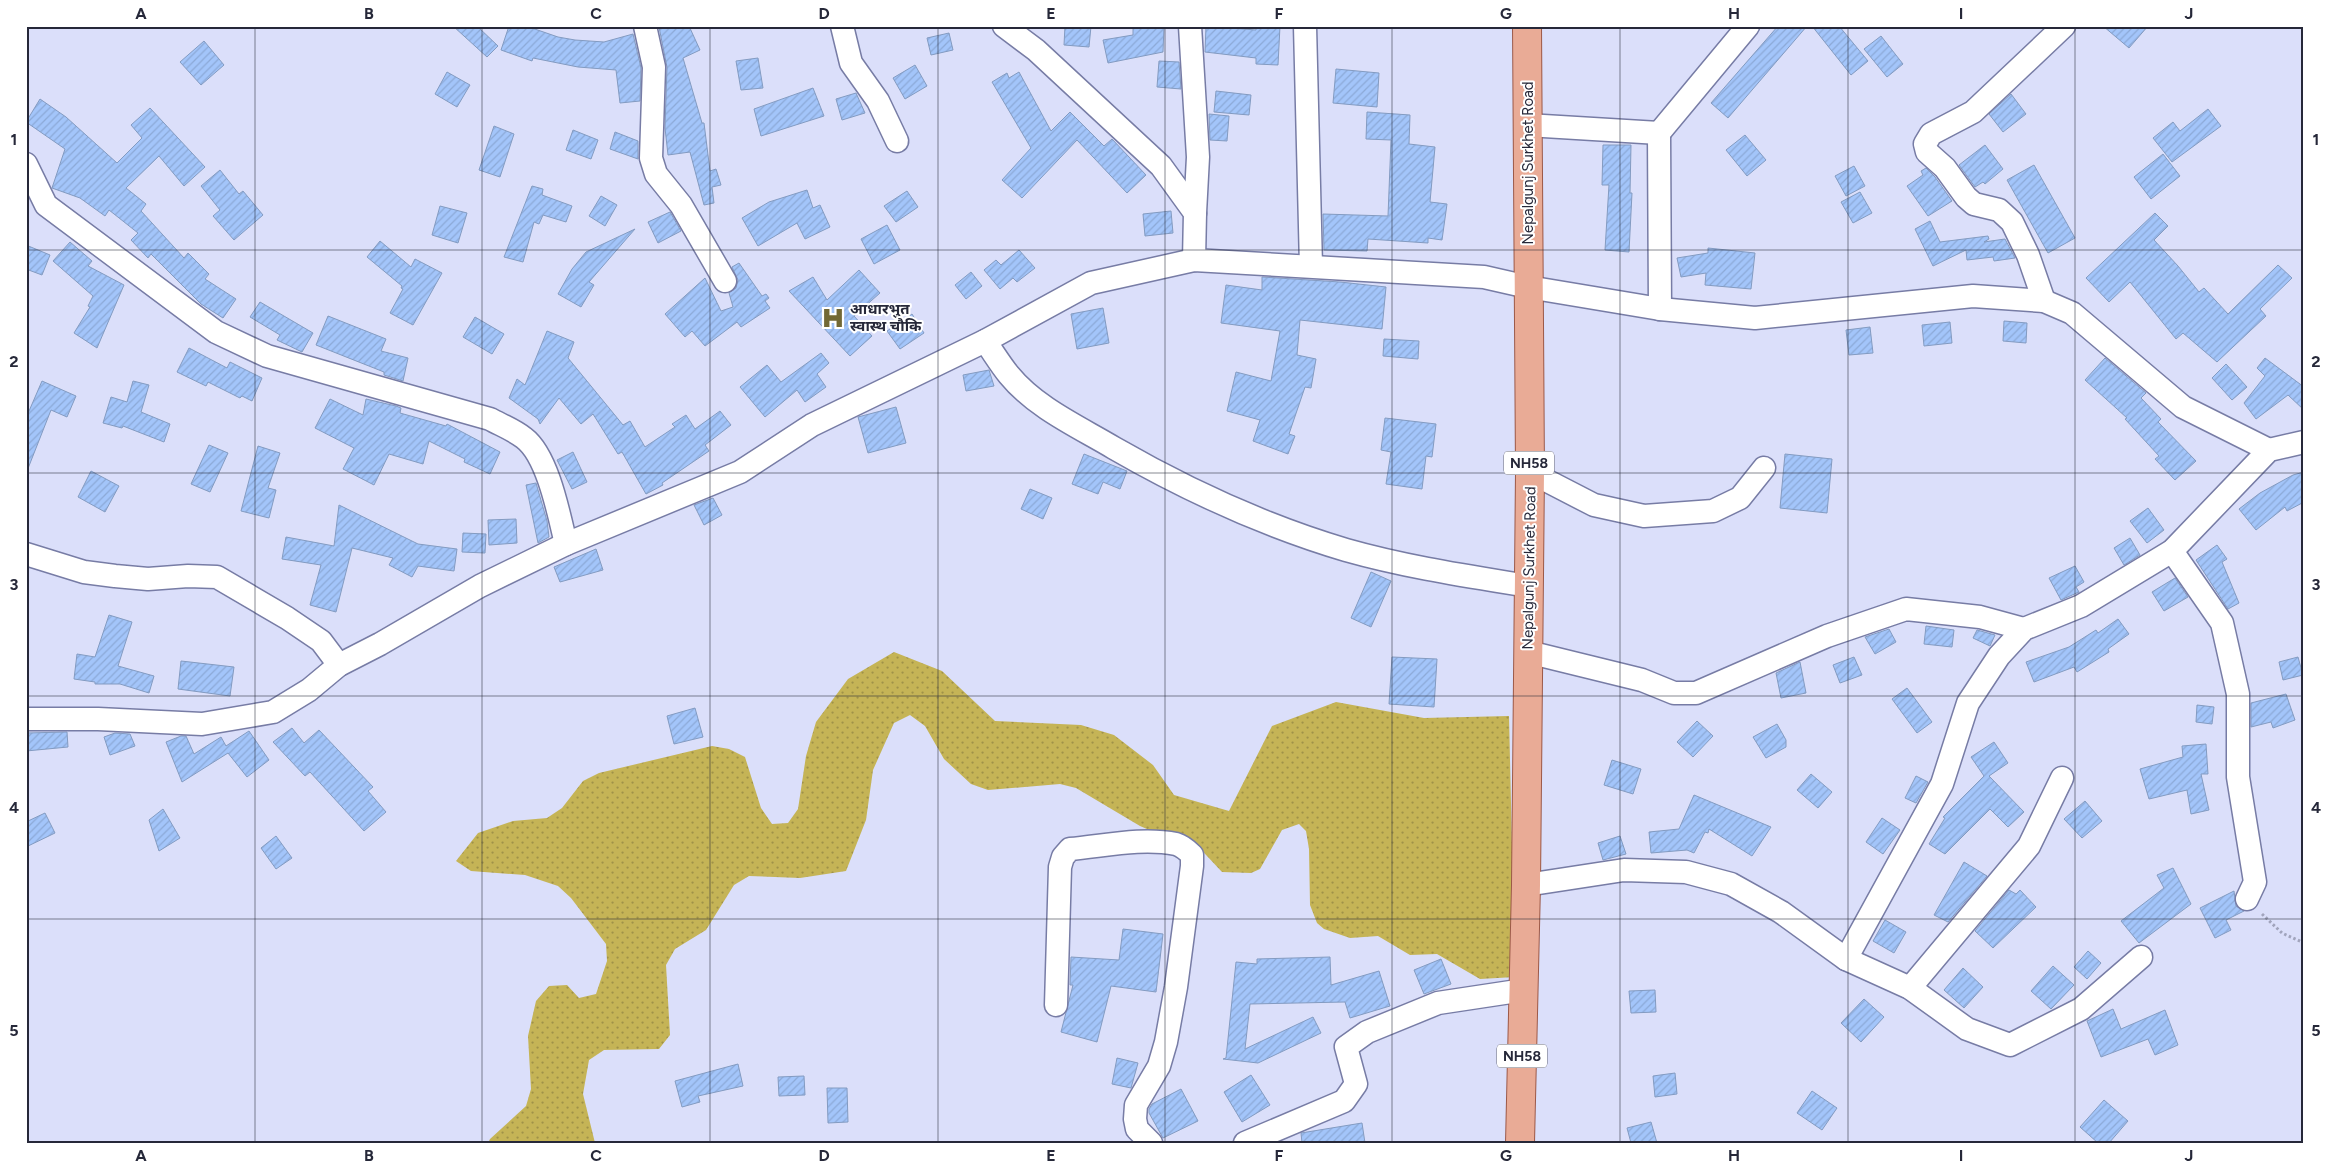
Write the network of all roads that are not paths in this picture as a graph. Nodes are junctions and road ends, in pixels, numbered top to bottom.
1 (645, 26) edge
2 (842, 26) edge
3 (1004, 26) edge
4 (1190, 26) edge
5 (1305, 26) edge
6 (1527, 26) edge
7 (1748, 26) edge
8 (2064, 26) edge
9 (1528, 125) junction
10 (1659, 133) junction
11 (897, 141) dead end
12 (26, 164) edge
13 (1195, 213) junction
14 (1194, 260) junction
15 (1311, 266) junction
16 (724, 281) dead end
17 (1528, 287) junction
18 (2044, 301) junction
19 (1660, 309) junction
20 (985, 341) junction
21 (2304, 442) edge
22 (2269, 450) junction
23 (1764, 468) dead end
24 (1530, 472) junction
25 (566, 544) junction
26 (2172, 551) junction
27 (26, 554) edge
28 (1528, 586) junction
29 (2024, 629) junction
30 (1528, 652) junction
31 (339, 665) junction
32 (26, 719) edge
33 (2062, 778) dead end
34 (1526, 892) junction
35 (2247, 899) road end
36 (2141, 957) dead end
37 (1846, 959) junction
38 (1523, 980) junction
39 (1910, 988) junction
40 (1056, 1005) dead end
41 (1151, 1143) edge
42 (1245, 1143) edge
43 (1520, 1143) edge

1 - 16 street
2 - 11 street
3 - 13 street
4 - 13 street
5 - 15 street
6 - 9 main road, Nepalgunj Surkhet Road / NH58
7 - 10 street
8 - 18 street
9 - 10 street
9 - 17 main road, Nepalgunj Surkhet Road / NH58
10 - 19 street
12 - 25 street
13 - 14 street
14 - 15 street
14 - 20 street
15 - 17 street
17 - 19 street
17 - 24 main road, Nepalgunj Surkhet Road / NH58
18 - 19 street
18 - 22 street
20 - 25 street
20 - 28 street
21 - 22 street
22 - 26 street
23 - 24 street
24 - 28 main road, Nepalgunj Surkhet Road / NH58
25 - 31 street
26 - 29 street
26 - 35 street
27 - 31 street
28 - 30 main road, Nepalgunj Surkhet Road / NH58
29 - 30 street
29 - 37 street
30 - 34 main road, Nepalgunj Surkhet Road / NH58
31 - 32 street
33 - 39 street
34 - 37 street
34 - 38 main road, NH58
36 - 39 street
37 - 39 street
38 - 42 street
38 - 43 main road, NH58
40 - 41 street

